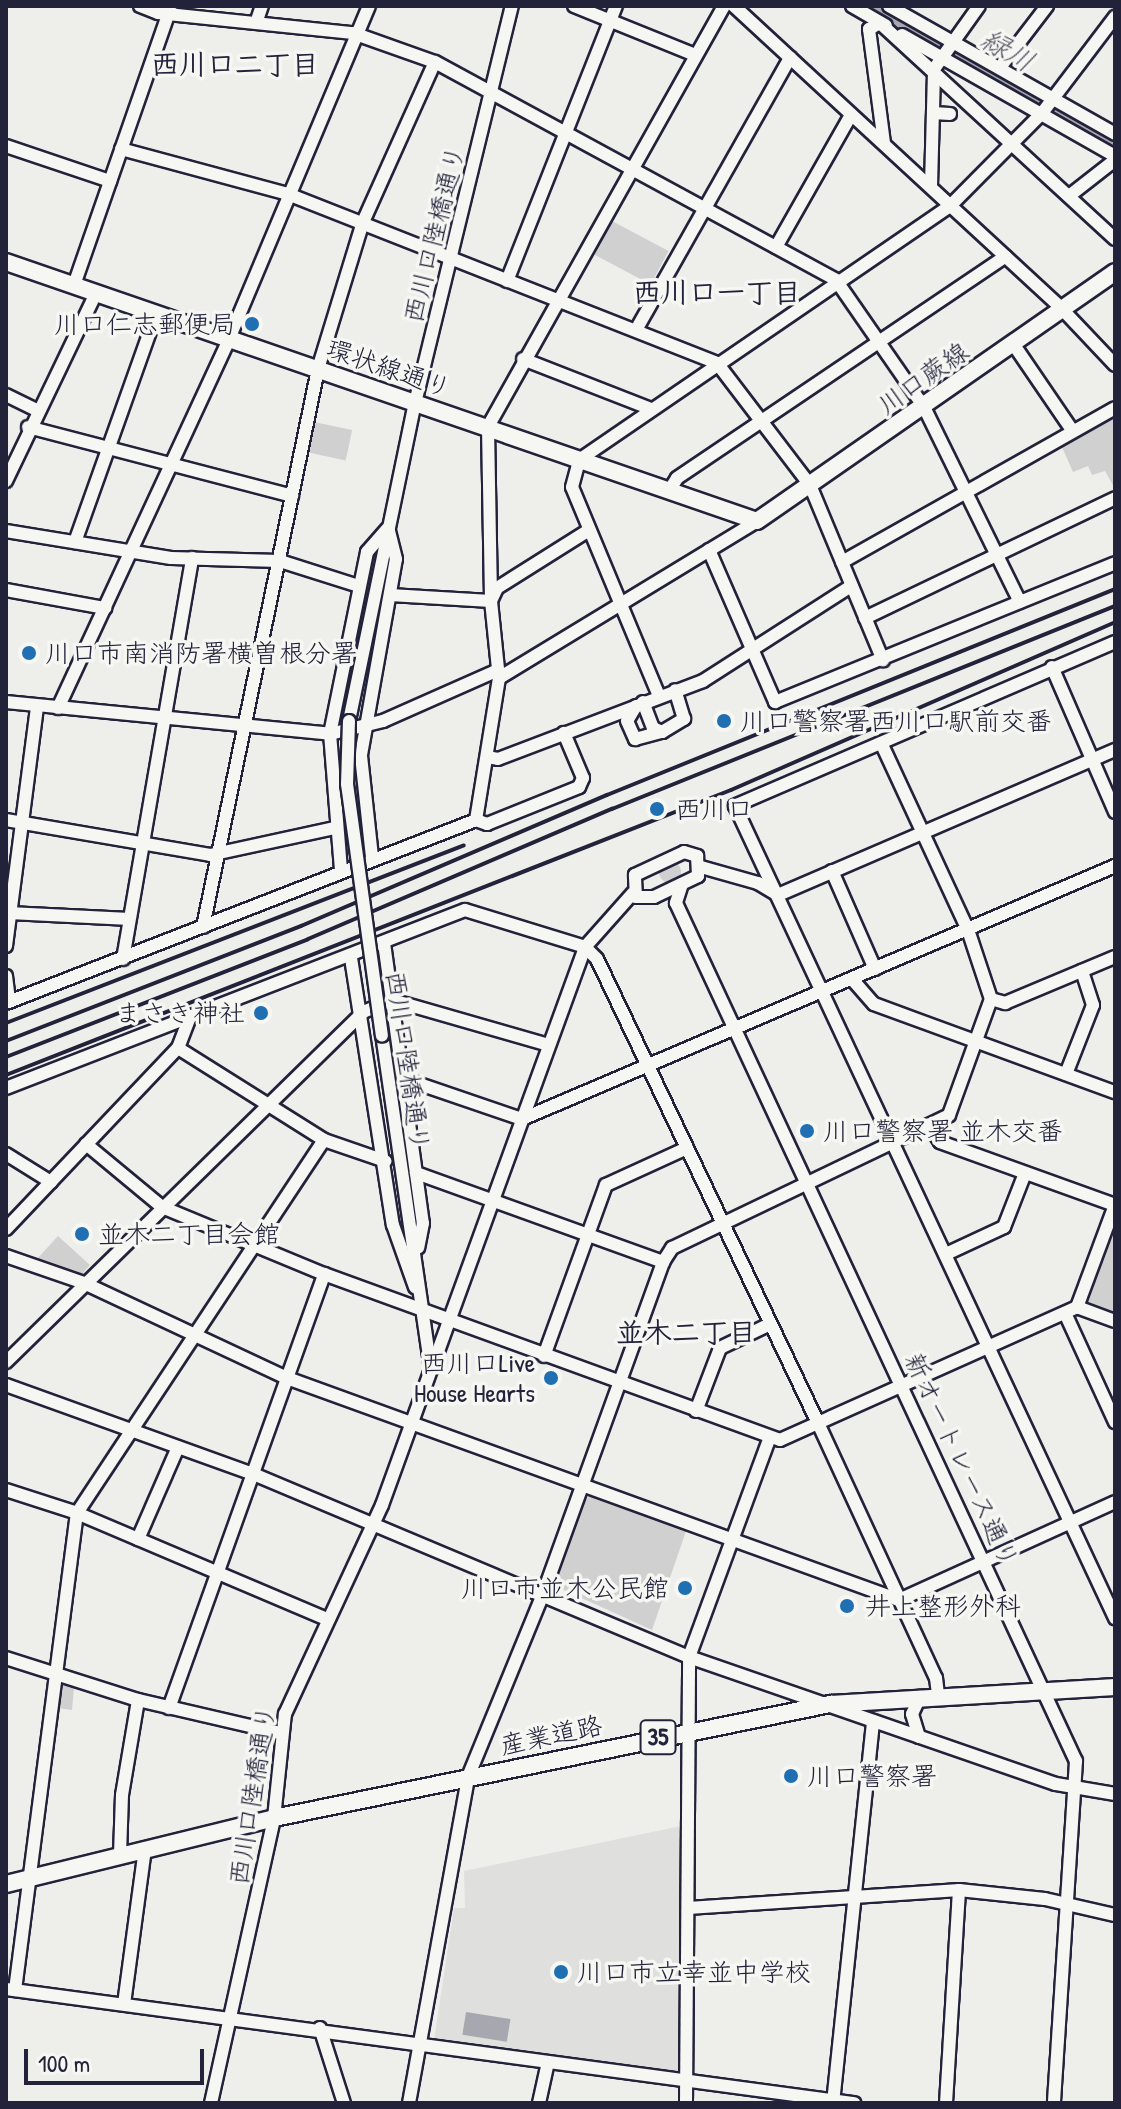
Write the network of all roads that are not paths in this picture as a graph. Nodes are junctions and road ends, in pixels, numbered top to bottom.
1 (140, 6) edge
2 (262, 6) edge
3 (369, 6) edge
4 (512, 6) edge
5 (574, 6) edge
6 (616, 6) edge
7 (724, 6) edge
8 (734, 6) edge
9 (852, 6) edge
10 (889, 6) edge
11 (979, 6) edge
12 (1047, 6) edge
13 (170, 10) edge
14 (908, 10) edge
15 (1115, 17) edge
16 (610, 21) junction
17 (256, 23) junction
18 (880, 23) junction
19 (353, 33) junction
20 (953, 40) junction
21 (695, 55) junction
22 (943, 56) junction
23 (790, 58) junction
24 (435, 62) junction
25 (1001, 66) junction
26 (934, 69) junction
27 (491, 92) junction
28 (1053, 98) junction
29 (933, 113) junction
30 (1042, 113) junction
31 (950, 114) dead end
32 (851, 115) junction
33 (1115, 116) edge
34 (1110, 131) edge
35 (566, 133) junction
36 (884, 143) junction
37 (1012, 143) junction
38 (6, 146) edge
39 (121, 149) junction
40 (1115, 158) edge
41 (630, 168) junction
42 (110, 181) junction
43 (931, 186) junction
44 (288, 194) junction
45 (1069, 196) junction
46 (949, 207) junction
47 (704, 208) junction
48 (363, 222) junction
49 (1115, 239) edge
50 (776, 247) junction
51 (1005, 257) junction
52 (450, 259) junction
53 (6, 262) edge
54 (1115, 272) edge
55 (836, 280) junction
56 (507, 281) junction
57 (74, 285) junction
58 (96, 293) junction
59 (558, 300) junction
60 (1062, 309) junction
61 (156, 314) junction
62 (636, 330) junction
63 (229, 339) junction
64 (880, 342) junction
65 (1014, 345) junction
66 (523, 359) junction
67 (717, 363) junction
68 (1115, 365) edge
69 (318, 369) junction
70 (6, 395) edge
71 (415, 403) junction
72 (924, 407) junction
73 (649, 408) junction
74 (1115, 408) edge
75 (37, 410) junction
76 (761, 422) junction
77 (28, 427) junction
78 (488, 427) junction
79 (1072, 430) junction
80 (107, 447) junction
81 (12, 448) edge
82 (579, 460) junction
83 (172, 465) junction
84 (6, 481) edge
85 (810, 485) junction
86 (966, 490) junction
87 (669, 491) junction
88 (292, 496) junction
89 (1115, 498) edge
90 (757, 521) junction
91 (388, 528) junction
92 (589, 530) junction
93 (6, 531) edge
94 (75, 542) junction
95 (133, 550) junction
96 (709, 550) junction
97 (998, 554) junction
98 (192, 558) junction
99 (280, 561) junction
100 (842, 562) junction
101 (1115, 563) edge
102 (359, 586) junction
103 (851, 586) junction
104 (6, 590) edge
105 (390, 595) junction
106 (491, 601) junction
107 (1020, 602) junction
108 (620, 605) junction
109 (105, 608) junction
110 (865, 618) junction
111 (1115, 642) edge
112 (752, 650) junction
113 (883, 660) junction
114 (1052, 667) junction
115 (498, 674) junction
116 (675, 690) junction
117 (659, 696) junction
118 (6, 702) edge
119 (641, 703) junction
120 (37, 706) junction
121 (58, 708) junction
122 (164, 719) junction
123 (364, 726) junction
124 (246, 728) junction
125 (662, 732) junction
126 (564, 733) junction
127 (330, 734) junction
128 (881, 743) junction
129 (1115, 750) edge
130 (487, 757) junction
131 (1092, 760) junction
132 (1115, 812) edge
133 (6, 820) edge
134 (476, 820) junction
135 (22, 823) junction
136 (335, 828) junction
137 (921, 833) junction
138 (144, 844) junction
139 (218, 855) junction
140 (372, 857) junction
141 (1115, 866) edge
142 (701, 867) junction
143 (341, 870) junction
144 (832, 871) junction
145 (682, 884) junction
146 (633, 893) junction
147 (658, 895) junction
148 (778, 895) junction
149 (678, 908) junction
150 (10, 913) junction
151 (129, 919) junction
152 (203, 927) junction
153 (968, 930) junction
154 (384, 943) junction
155 (6, 946) edge
156 (585, 947) junction
157 (1115, 957) edge
158 (351, 958) junction
159 (123, 959) junction
160 (875, 969) junction
161 (1082, 971) junction
162 (6, 976) edge
163 (852, 979) junction
164 (821, 993) junction
165 (991, 999) junction
166 (392, 1000) junction
167 (8, 1003) edge
168 (363, 1012) junction
169 (190, 1016) junction
170 (735, 1029) junction
171 (975, 1041) junction
172 (549, 1045) junction
173 (178, 1048) junction
174 (648, 1065) junction
175 (1066, 1074) junction
176 (405, 1079) junction
177 (6, 1088) edge
178 (1115, 1092) edge
179 (267, 1103) junction
180 (522, 1119) junction
181 (929, 1125) junction
182 (324, 1140) junction
183 (893, 1143) junction
184 (86, 1144) junction
185 (687, 1148) junction
186 (6, 1154) edge
187 (385, 1161) junction
188 (416, 1173) junction
189 (1025, 1173) junction
190 (51, 1182) junction
191 (808, 1183) junction
192 (493, 1199) junction
193 (1115, 1205) edge
194 (162, 1207) junction
195 (722, 1224) junction
196 (6, 1229) edge
197 (587, 1235) junction
198 (252, 1245) junction
199 (946, 1254) junction
200 (6, 1256) edge
201 (663, 1262) junction
202 (324, 1274) junction
203 (84, 1283) junction
204 (418, 1291) junction
205 (1071, 1310) junction
206 (422, 1311) junction
207 (449, 1321) junction
208 (1115, 1321) edge
209 (770, 1324) junction
210 (192, 1333) junction
211 (989, 1346) junction
212 (544, 1356) junction
213 (6, 1362) edge
214 (431, 1370) junction
215 (287, 1378) junction
216 (620, 1384) junction
217 (6, 1385) edge
218 (902, 1385) junction
219 (696, 1411) junction
220 (1115, 1422) edge
221 (818, 1423) junction
222 (412, 1424) junction
223 (128, 1429) junction
224 (770, 1437) junction
225 (178, 1447) junction
226 (251, 1473) junction
227 (582, 1485) junction
228 (6, 1490) edge
229 (1115, 1502) edge
230 (77, 1513) junction
231 (1071, 1522) junction
232 (372, 1526) junction
233 (138, 1539) junction
234 (732, 1540) junction
235 (986, 1562) junction
236 (216, 1573) junction
237 (543, 1594) junction
238 (899, 1600) junction
239 (1115, 1618) edge
240 (327, 1619) junction
241 (689, 1657) junction
242 (6, 1658) edge
243 (55, 1675) junction
244 (1115, 1687) edge
245 (1046, 1690) junction
246 (931, 1694) junction
247 (138, 1700) junction
248 (830, 1704) junction
249 (169, 1708) junction
250 (873, 1721) junction
251 (691, 1730) junction
252 (280, 1733) junction
253 (919, 1737) junction
254 (468, 1777) junction
255 (1077, 1788) junction
256 (1115, 1794) edge
257 (274, 1818) junction
258 (145, 1848) junction
259 (120, 1855) junction
260 (31, 1878) junction
261 (6, 1884) edge
262 (959, 1890) junction
263 (852, 1894) junction
264 (1069, 1904) junction
265 (688, 1908) junction
266 (1115, 1915) edge
267 (10, 1989) edge
268 (124, 2004) junction
269 (231, 2017) junction
270 (320, 2028) junction
271 (419, 2043) junction
272 (548, 2062) junction
273 (686, 2082) junction
274 (833, 2102) edge
275 (211, 2103) edge
276 (344, 2103) edge
277 (409, 2103) edge
278 (539, 2103) edge
279 (686, 2103) edge
280 (854, 2103) edge
281 (946, 2103) edge
282 (1054, 2103) edge

1 - 13 street
2 - 17 street
3 - 19 street
4 - 27 street, 西川口陸橋通り
5 - 16 street
6 - 16 street
7 - 21 street
8 - 23 street
9 - 18 street
10 - 14 street
11 - 20 street
12 - 25 street
13 - 17 street
13 - 39 street
14 - 20 street
15 - 28 street
16 - 21 street
16 - 35 street
17 - 19 street
18 - 22 street
18 - 26 street
18 - 36 street
19 - 24 street
19 - 44 street
20 - 22 street
20 - 25 street
21 - 41 street
22 - 26 street
22 - 30 street
23 - 32 street
23 - 47 street
24 - 27 street
24 - 48 street
25 - 28 street
26 - 29 street
26 - 37 street
27 - 35 street
27 - 52 street, 西川口陸橋通り
28 - 30 street
28 - 34 street
29 - 31 street
29 - 43 street
30 - 37 street
30 - 40 street
32 - 36 street
32 - 50 street
33 - 34 street
35 - 41 street
35 - 56 street
36 - 43 street
37 - 45 street
37 - 46 street
38 - 42 street
39 - 42 street
39 - 44 street
40 - 45 street
41 - 47 street
41 - 59 street
42 - 57 street
43 - 46 street
44 - 48 street
44 - 63 street
45 - 49 street
46 - 51 street
46 - 55 street
47 - 50 street
47 - 62 street
48 - 52 street
48 - 69 street
50 - 55 street
51 - 60 street
51 - 64 street
52 - 56 street
52 - 71 street, 西川口陸橋通り
53 - 57 main road, 環状線通り
54 - 60 main road, 川口蕨線
55 - 64 street
55 - 67 street
56 - 59 street
57 - 58 main road, 環状線通り
58 - 61 main road, 環状線通り
58 - 75 street
59 - 62 street
59 - 66 street
60 - 65 main road, 川口蕨線
60 - 68 street
61 - 63 main road, 環状線通り
61 - 80 street
62 - 67 street
63 - 69 main road, 環状線通り
63 - 83 street
64 - 72 street
64 - 76 street
65 - 72 main road, 川口蕨線
65 - 79 street
66 - 73 street
66 - 78 street
67 - 73 street
67 - 76 street
69 - 71 main road, 環状線通り
69 - 88 street
70 - 75 street
71 - 78 main road, 環状線通り
71 - 91 street, 西川口陸橋通り
72 - 85 main road, 川口蕨線
72 - 86 street
73 - 82 street
74 - 79 street
75 - 77 street
76 - 85 street
76 - 87 street
77 - 80 street
77 - 81 street
78 - 82 main road, 環状線通り
78 - 106 street
79 - 86 street
80 - 83 street
80 - 94 street
81 - 84 street
82 - 87 main road, 環状線通り
82 - 92 street
83 - 88 street
83 - 95 street
85 - 90 main road, 川口蕨線
85 - 100 street
86 - 97 street
86 - 100 street
87 - 90 main road, 環状線通り
88 - 99 street
89 - 97 street
90 - 96 street
91 - 102 street
91 - 105 street
91 - 204 street, 西川口陸橋通り, bridge
92 - 106 street
92 - 108 street
93 - 94 street
94 - 95 street
95 - 98 street
95 - 109 street
96 - 108 street
96 - 112 street
97 - 107 street
97 - 110 street
98 - 99 street
98 - 122 street
99 - 102 street
99 - 124 street
100 - 103 street
101 - 107 street
102 - 127 street
103 - 110 street
103 - 112 street
104 - 109 street
105 - 106 street
105 - 123 street
106 - 115 street
107 - 113 street
108 - 115 street
108 - 117 street
109 - 121 street
110 - 113 street
111 - 114 street
112 - 113 street
112 - 116 street
114 - 128 street
114 - 131 street
115 - 123 street
115 - 130 street
116 - 117 street
116 - 125 street
117 - 119 street
118 - 120 street
119 - 125 street
119 - 125 street
119 - 126 street
120 - 121 street
120 - 135 street
121 - 122 street
122 - 124 street
122 - 138 street
123 - 127 street
123 - 140 street
124 - 127 street
124 - 139 street
126 - 130 street
126 - 134 street
127 - 136 street
128 - 137 street
128 - 148 street
129 - 131 street
130 - 134 street
131 - 132 street
131 - 137 street
133 - 135 street
134 - 140 street
135 - 138 street
135 - 150 street
136 - 139 street
136 - 143 street
137 - 144 street
137 - 153 street
138 - 139 street
138 - 151 street
139 - 152 street
140 - 143 street
141 - 153 street
142 - 145 street
142 - 146 street
142 - 148 street
143 - 152 street
144 - 148 street
144 - 160 street
145 - 147 street
145 - 149 street
146 - 147 street
146 - 156 street
147 - 149 street
148 - 164 street
149 - 170 street, 新オートレース通り
150 - 151 street
150 - 155 street
151 - 159 street
152 - 159 street
153 - 160 street
153 - 165 street
154 - 156 street
154 - 158 street
154 - 166 street
156 - 172 street
156 - 174 street
157 - 161 street
158 - 168 street
158 - 169 street
159 - 167 street
160 - 163 street
161 - 165 street
161 - 175 street
162 - 167 street
163 - 164 street
163 - 171 street
164 - 170 street
164 - 183 street
165 - 171 street
166 - 168 street
166 - 172 street
166 - 176 street
168 - 179 street
168 - 187 street
169 - 173 street
169 - 177 street
170 - 174 street
170 - 191 street, 新オートレース通り
171 - 175 street
171 - 181 street
172 - 180 street
173 - 179 street
173 - 184 street
174 - 180 street
174 - 185 street
175 - 178 street
176 - 180 street
176 - 188 street
179 - 182 street
179 - 194 street
180 - 192 street
181 - 183 street
181 - 189 street
182 - 187 street
182 - 198 street
183 - 191 street
183 - 199 street
184 - 190 street
184 - 194 street
185 - 195 street
185 - 197 street
186 - 190 street
187 - 204 street
188 - 192 street
188 - 204 street
189 - 193 street
189 - 199 street
190 - 196 street
191 - 195 street
191 - 218 street, 新オートレース通り
192 - 197 street
192 - 207 street
193 - 205 street
194 - 198 street
194 - 203 street
195 - 201 street
195 - 209 street
197 - 201 street
197 - 212 street
198 - 202 street
198 - 210 street
199 - 211 street
200 - 203 street
201 - 216 street
202 - 206 street
202 - 215 street
203 - 210 street
203 - 213 street
204 - 206 street, 西川口陸橋通り
205 - 208 street
205 - 211 street
205 - 220 street
206 - 207 street
206 - 214 street, 西川口陸橋通り
207 - 212 street
207 - 214 street
209 - 219 street
209 - 221 street
210 - 215 street
210 - 223 street
211 - 218 street
211 - 231 street
212 - 216 street
214 - 222 street, 西川口陸橋通り
215 - 222 street
215 - 226 street
216 - 219 street
216 - 227 street
217 - 223 street
218 - 221 street
218 - 235 street, 新オートレース通り
219 - 224 street
221 - 224 street
221 - 238 street
222 - 227 street
222 - 232 street, 西川口陸橋通り
223 - 225 street
223 - 230 street
224 - 234 street
225 - 226 street
225 - 233 street
226 - 232 street
226 - 236 street
227 - 234 street
227 - 237 street
228 - 230 street
229 - 231 street
230 - 233 street
230 - 243 street
231 - 235 street
231 - 239 street
232 - 237 street
232 - 240 street, 西川口陸橋通り
233 - 236 street
234 - 238 street
234 - 241 street
235 - 238 street
235 - 245 street, 新オートレース通り
236 - 240 street
236 - 249 street
237 - 241 street
237 - 254 street
238 - 246 street
240 - 252 street, 西川口陸橋通り
241 - 248 street
241 - 251 street
242 - 243 street
243 - 247 street
243 - 260 street
244 - 245 main road, 産業道路 / 35
245 - 246 main road, 産業道路 / 35
245 - 255 street, 新オートレース通り
246 - 248 main road, 産業道路 / 35
246 - 253 street
247 - 249 street
247 - 259 street
248 - 250 street
248 - 251 main road, 産業道路 / 35
249 - 252 street
250 - 253 street
250 - 263 street
251 - 254 main road, 産業道路 / 35
251 - 265 street
252 - 257 street, 西川口陸橋通り
253 - 255 street
254 - 257 main road, 産業道路 / 35
254 - 271 street
255 - 256 street
255 - 264 street, 新オートレース通り
257 - 258 main road, 産業道路 / 35
257 - 269 street, 西川口陸橋通り
258 - 259 main road, 産業道路 / 35
258 - 268 street
259 - 260 main road, 産業道路 / 35
260 - 261 main road, 産業道路 / 35
260 - 267 street
262 - 263 street
262 - 264 street
262 - 281 street
263 - 265 street
263 - 274 street
264 - 266 street
264 - 282 street, 新オートレース通り
265 - 273 street
267 - 268 street
268 - 269 street
269 - 270 street
269 - 275 street, 西川口陸橋通り
270 - 271 street
270 - 276 street
271 - 272 street
271 - 277 street
272 - 273 street
272 - 278 street
273 - 274 street
273 - 279 street
274 - 280 street

